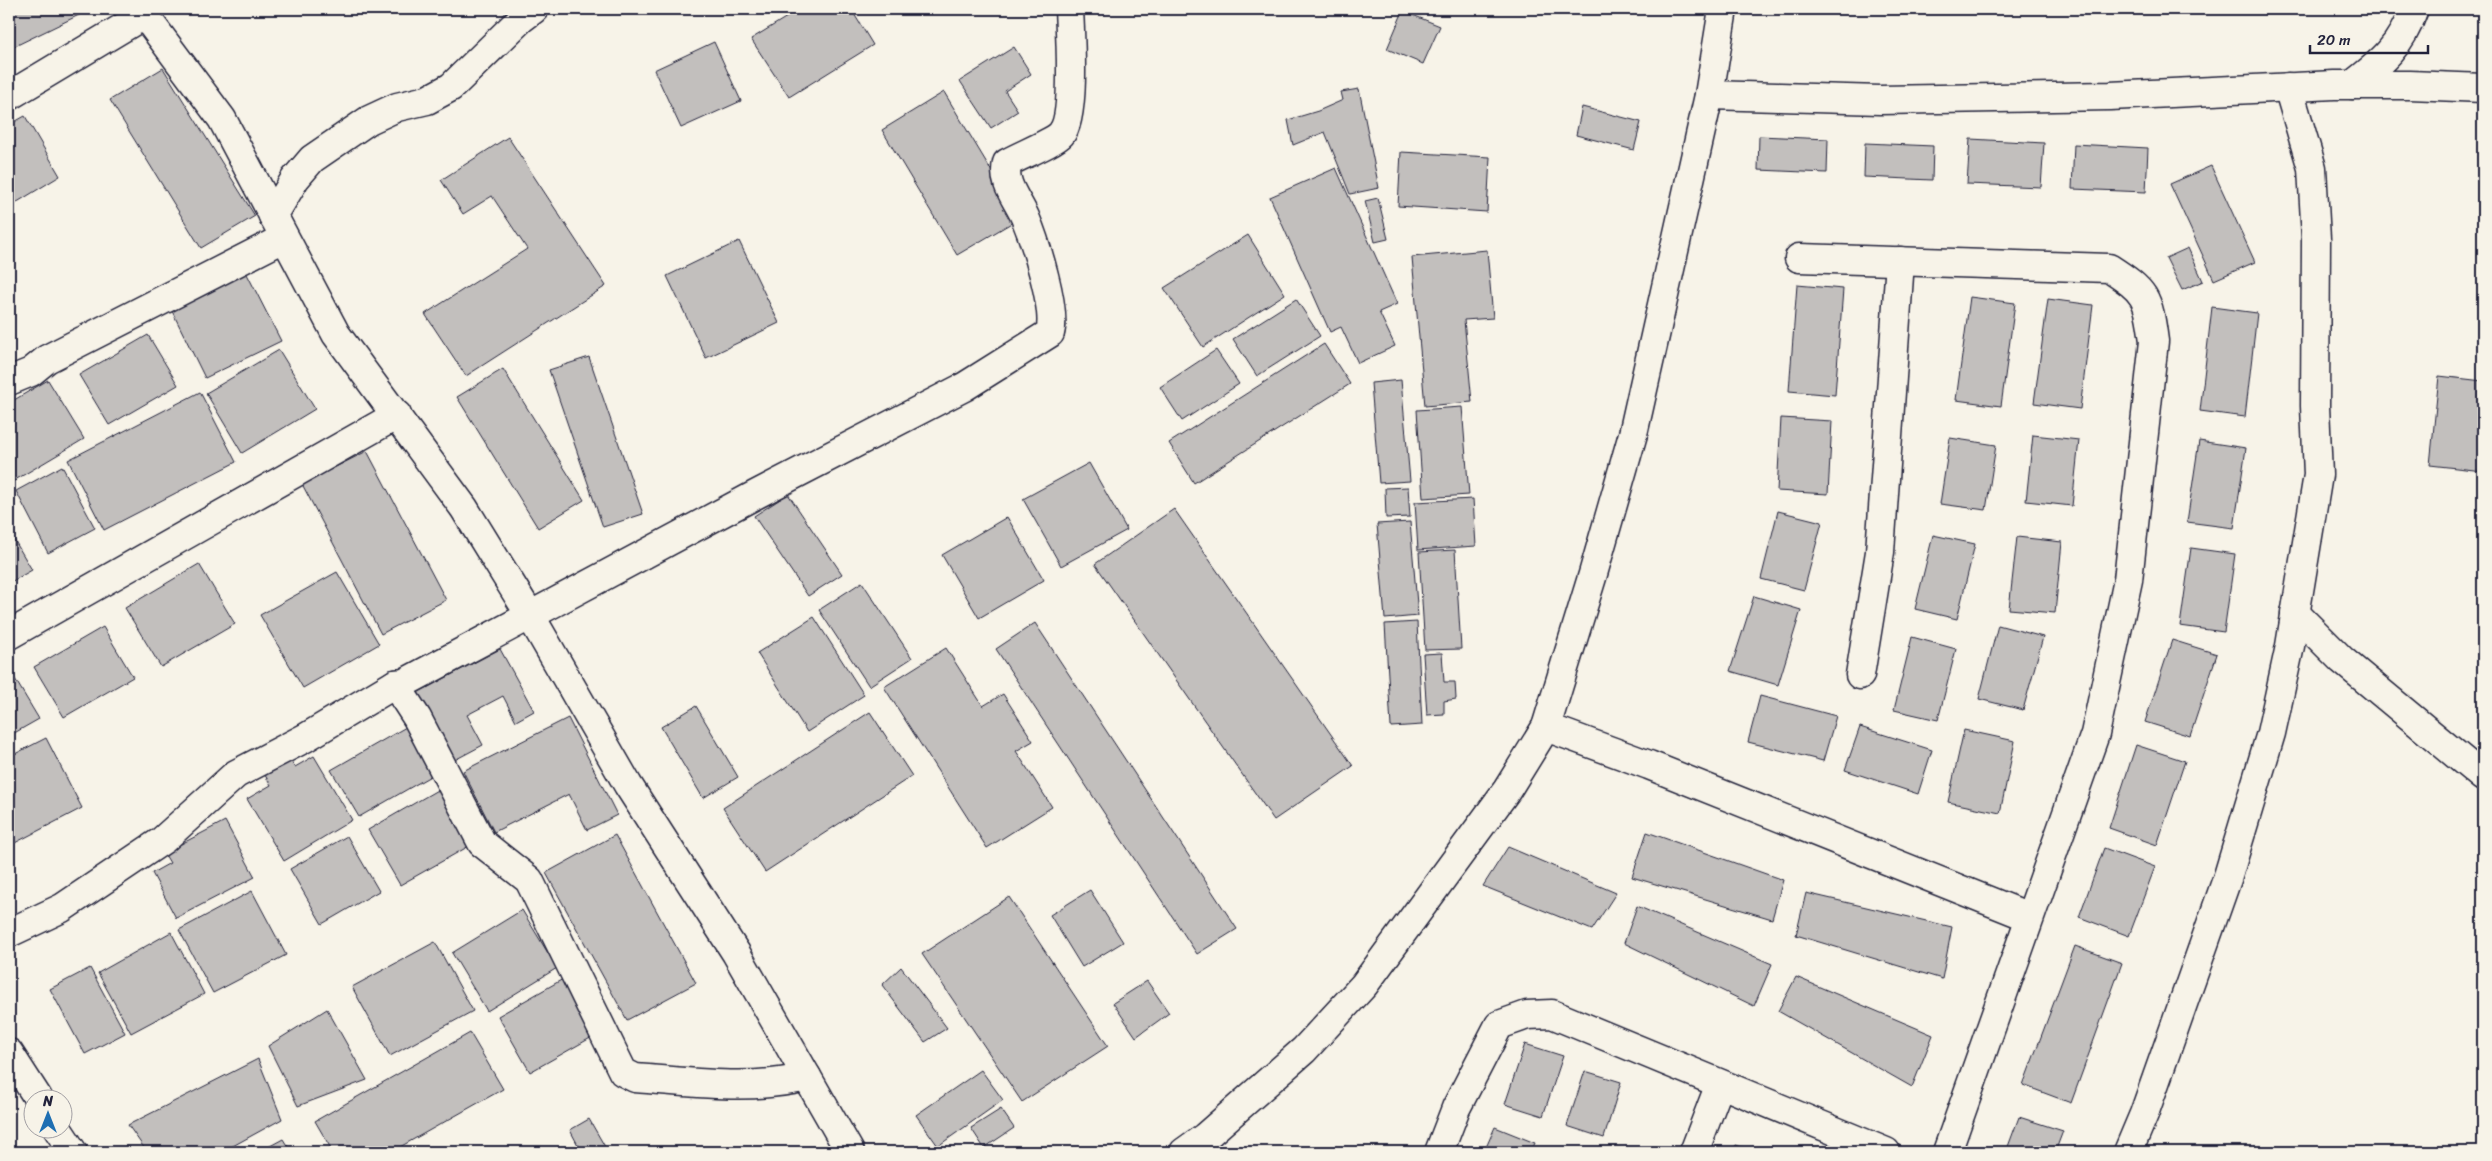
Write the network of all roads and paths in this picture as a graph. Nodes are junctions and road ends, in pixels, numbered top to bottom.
1 (534, 9) edge
2 (1069, 9) edge
3 (1724, 9) edge
4 (2414, 9) edge
5 (142, 12) edge
6 (2352, 85) junction
7 (2288, 87) junction
8 (2483, 88) edge
9 (1709, 95) junction
10 (9, 96) edge
11 (279, 227) junction
12 (1799, 258) dead end
13 (1900, 261) junction
14 (9, 381) edge
15 (397, 415) junction
16 (2295, 613) junction
17 (530, 615) junction
18 (9, 635) edge
19 (1860, 675) dead end
20 (394, 684) junction
21 (1546, 727) junction
22 (2483, 777) edge
23 (2029, 917) junction
24 (9, 932) edge
25 (9, 1053) edge
26 (807, 1077) junction
27 (1720, 1084) junction
28 (32, 1088) edge
29 (64, 1138) edge
30 (73, 1152) edge
31 (850, 1152) edge
32 (1184, 1152) edge
33 (1439, 1152) edge
34 (1694, 1152) edge
35 (1886, 1152) edge
36 (1947, 1152) edge
37 (2128, 1152) edge

1 - 11 street
2 - 17 street
3 - 9 street
4 - 6 street
5 - 10 street
5 - 11 street
6 - 7 street
6 - 8 street
7 - 9 street
7 - 16 street
9 - 21 street
11 - 14 street
11 - 15 street
12 - 13 street
13 - 19 street
13 - 23 street
15 - 17 street
15 - 18 street
16 - 22 street
16 - 37 street
17 - 20 street
17 - 26 street
20 - 24 street
20 - 26 street
21 - 23 street
21 - 32 street
23 - 36 street
25 - 28 street
26 - 31 street
27 - 33 street
27 - 34 street
27 - 35 street
29 - 30 street

